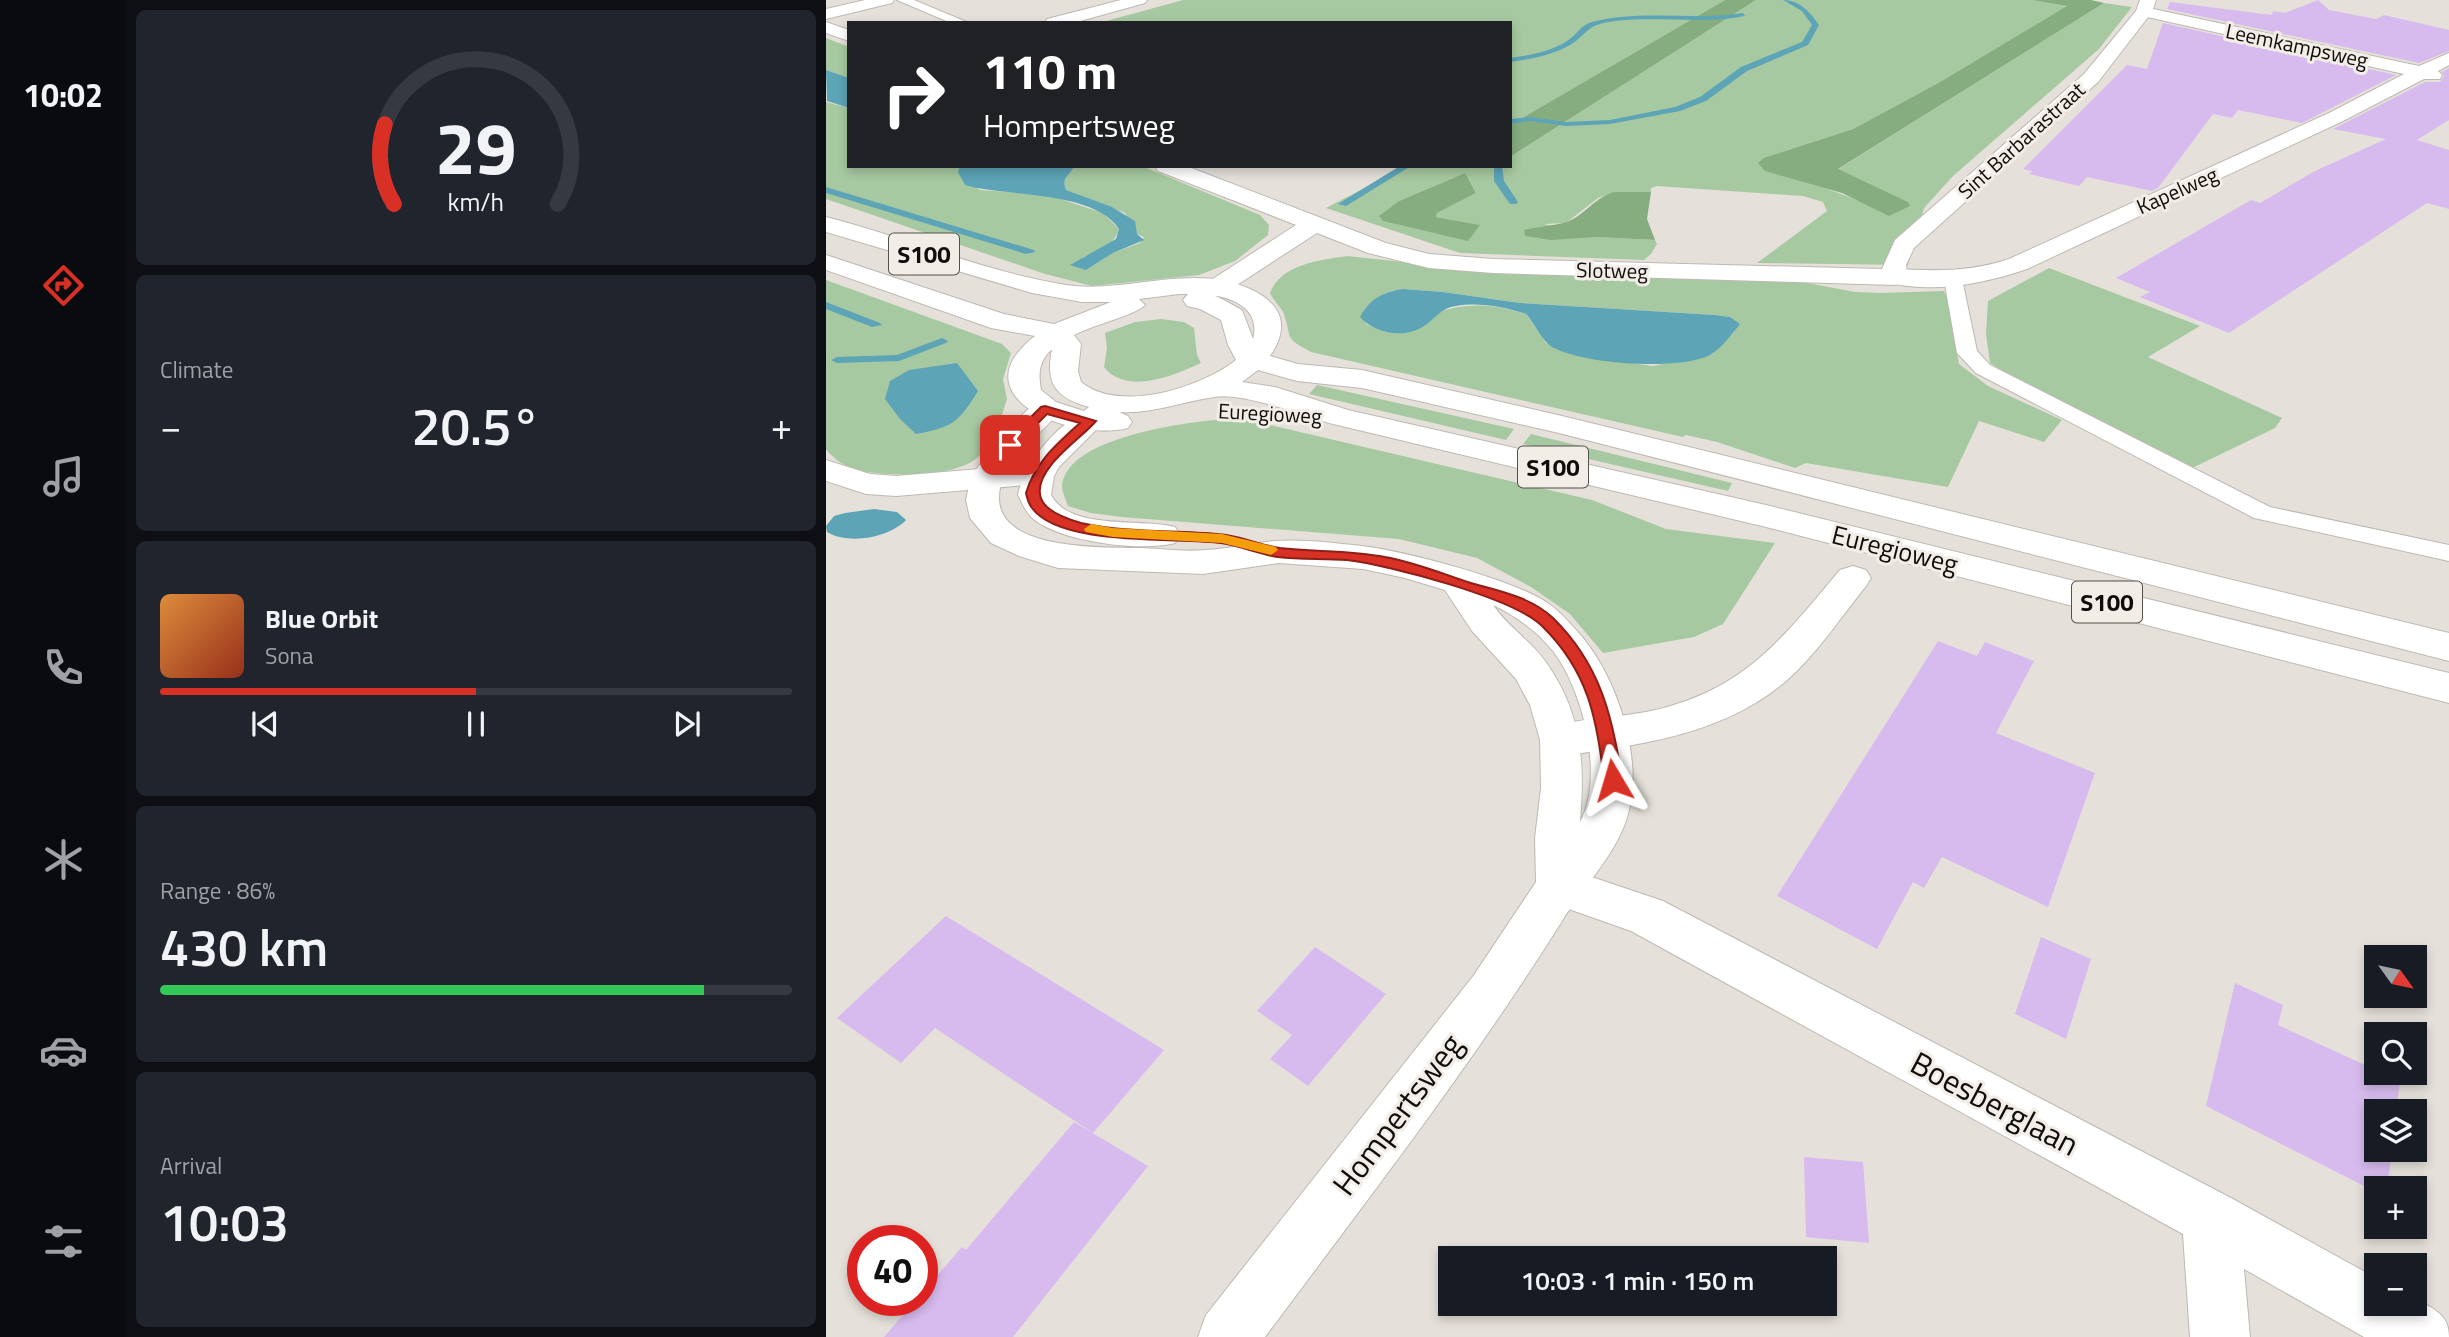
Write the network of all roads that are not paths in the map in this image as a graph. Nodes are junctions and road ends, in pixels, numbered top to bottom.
1 (886, 0) edge
2 (903, 0) edge
3 (1139, 0) edge
4 (2146, 6) edge
5 (826, 14) edge
6 (958, 21) edge
7 (1060, 21) edge
8 (826, 27) edge
9 (847, 35) edge
10 (2449, 58) edge
11 (2423, 73) junction
12 (2449, 79) edge
13 (1171, 168) edge
14 (826, 224) edge
15 (1324, 228) junction
16 (826, 262) edge
17 (1895, 277) junction
18 (1953, 279) junction
19 (1023, 284) junction
20 (1205, 295) junction
21 (1241, 296) junction
22 (1101, 313) junction
23 (1048, 341) junction
24 (1259, 352) junction
25 (1206, 398) junction
26 (1045, 410) junction
27 (1101, 412) junction
28 (826, 470) edge
29 (1038, 474) junction
30 (987, 476) junction
31 (1279, 552) junction
32 (2449, 553) edge
33 (1853, 578) dead end
34 (1459, 584) junction
35 (2449, 647) edge
36 (2449, 688) edge
37 (1607, 734) junction
38 (1560, 740) junction
39 (1559, 886) junction
40 (2211, 1218) junction
41 (1228, 1337) edge
42 (2220, 1337) edge
43 (2423, 1337) edge

1 - 5 street
2 - 6 lane
3 - 7 street
4 - 11 street, Leemkampsweg
4 - 17 street, Sint Barbarastraat
8 - 9 street
10 - 11 street, Kapelweg
11 - 12 street, Leemkampsweg
11 - 18 street, Kapelweg
13 - 15 street, Slotweg
14 - 19 street, S100
15 - 17 street, Slotweg
15 - 20 street
15 - 21 street
16 - 23 street, S100
17 - 18 street, Kapelweg
18 - 32 lane
19 - 20 street, S100
19 - 22 street, S100
20 - 21 street
20 - 22 street
20 - 24 street
21 - 24 street
22 - 23 street
23 - 26 street
23 - 27 street
24 - 25 street
24 - 35 street, Euregioweg / S100
25 - 27 street, Euregioweg
25 - 36 street, Euregioweg / S100
26 - 27 street
26 - 30 street
27 - 29 street
28 - 30 street
29 - 30 street
29 - 31 street, Hompertsweg
30 - 31 street, Hompertsweg
31 - 34 street, Hompertsweg
33 - 37 street
34 - 37 street, Hompertsweg
34 - 38 street
37 - 38 street
37 - 39 street, Hompertsweg
38 - 39 street
39 - 40 street, Boesberglaan
39 - 41 street, Hompertsweg
40 - 42 street
40 - 43 street, Boesberglaan

